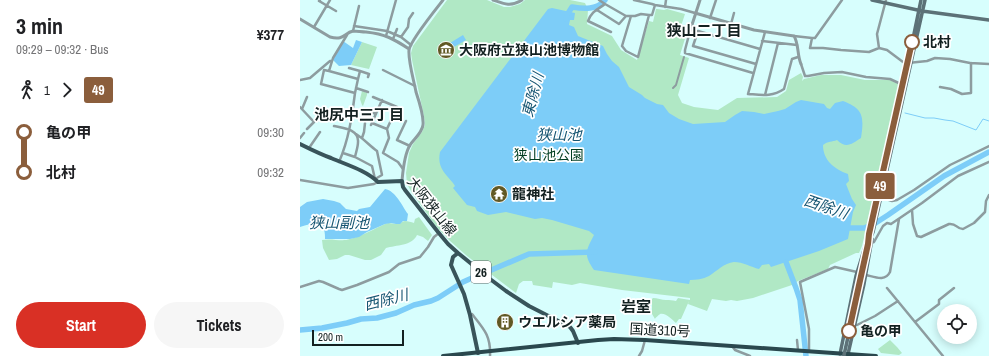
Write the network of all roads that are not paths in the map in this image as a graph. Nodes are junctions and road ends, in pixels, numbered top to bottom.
1 (320, 0) edge
2 (330, 0) edge
3 (396, 0) edge
4 (443, 0) edge
5 (492, 0) edge
6 (522, 0) edge
7 (634, 0) edge
8 (666, 0) edge
9 (700, 0) edge
10 (716, 0) edge
11 (842, 0) edge
12 (872, 0) edge
13 (921, 0) edge
14 (925, 0) edge
15 (502, 2) edge
16 (602, 2) edge
17 (885, 2) edge
18 (653, 3) edge
19 (326, 6) junction
20 (359, 6) dead end
21 (665, 7) junction
22 (596, 9) junction
23 (336, 11) dead end
24 (920, 11) junction
25 (413, 13) dead end
26 (734, 13) dead end
27 (695, 14) junction
28 (649, 15) junction
29 (626, 16) junction
30 (631, 16) junction
31 (710, 18) junction
32 (300, 19) edge
33 (989, 20) edge
34 (731, 24) junction
35 (354, 26) junction
36 (314, 27) junction
37 (397, 29) dead end
38 (353, 31) junction
39 (387, 31) junction
40 (690, 31) joint
41 (610, 32) dead end
42 (765, 32) junction
43 (348, 34) junction
44 (395, 34) junction
45 (386, 36) junction
46 (794, 36) junction
47 (401, 37) junction
48 (812, 38) junction
49 (393, 39) junction
50 (762, 41) junction
51 (778, 42) junction
52 (411, 45) junction
53 (797, 45) junction
54 (879, 48) junction
55 (409, 49) junction
56 (760, 49) junction
57 (684, 57) dead end
58 (798, 57) junction
59 (332, 61) junction
60 (909, 63) junction
61 (756, 64) junction
62 (800, 64) joint
63 (972, 64) junction
64 (989, 64) edge
65 (349, 68) dead end
66 (383, 70) dead end
67 (329, 71) junction
68 (360, 71) junction
69 (753, 73) junction
70 (368, 77) dead end
71 (358, 79) junction
72 (300, 80) edge
73 (903, 85) junction
74 (415, 86) junction
75 (940, 87) dead end
76 (356, 88) junction
77 (673, 88) dead end
78 (368, 92) dead end
79 (355, 93) junction
80 (765, 95) junction
81 (307, 97) dead end
82 (373, 97) dead end
83 (382, 100) junction
84 (301, 108) edge
85 (365, 109) dead end
86 (376, 114) junction
87 (406, 121) dead end
88 (365, 123) dead end
89 (334, 126) dead end
90 (307, 129) dead end
91 (387, 129) junction
92 (350, 130) junction
93 (320, 132) dead end
94 (304, 133) dead end
95 (356, 134) junction
96 (300, 138) edge
97 (362, 138) junction
98 (300, 144) edge
99 (410, 146) junction
100 (989, 146) edge
101 (309, 148) junction
102 (343, 153) junction
103 (355, 157) junction
104 (339, 162) junction
105 (989, 162) edge
106 (404, 170) junction
107 (300, 180) edge
108 (377, 180) junction
109 (402, 181) junction
110 (883, 185) junction
111 (989, 195) edge
112 (877, 206) junction
113 (912, 210) junction
114 (899, 219) junction
115 (439, 233) junction
116 (871, 233) junction
117 (870, 243) junction
118 (458, 253) junction
119 (858, 272) junction
120 (866, 274) junction
121 (300, 287) edge
122 (887, 288) dead end
123 (954, 288) dead end
124 (898, 301) junction
125 (470, 315) junction
126 (915, 322) junction
127 (854, 325) junction
128 (645, 340) junction
129 (797, 340) dead end
130 (578, 343) junction
131 (732, 346) junction
132 (798, 351) junction
133 (809, 352) junction
134 (478, 354) edge
135 (490, 354) edge
136 (844, 355) edge
137 (442, 356) edge
138 (639, 356) edge
139 (750, 356) edge
140 (876, 356) edge
141 (943, 356) edge

1 - 19 street
2 - 19 street
3 - 39 street
4 - 52 street
5 - 15 street
6 - 15 street
7 - 18 street
8 - 21 street
9 - 27 street
10 - 31 street
11 - 48 street
12 - 17 main road
13 - 24 main road
14 - 24 main road
16 - 22 street
16 - 29 street
17 - 24 main road
17 - 54 street
18 - 21 street
18 - 28 street
19 - 23 street
19 - 36 street
20 - 35 street
21 - 27 street
22 - 29 street
22 - 41 street
24 - 33 main road
24 - 60 main road
25 - 47 street
26 - 34 street
27 - 31 street
27 - 40 street
28 - 30 street
28 - 30 street
29 - 30 street
31 - 34 street
32 - 36 street
34 - 42 street
35 - 38 street
35 - 39 street
36 - 43 street
37 - 44 street
38 - 43 street
38 - 45 street
39 - 44 street
39 - 45 street
40 - 69 street
42 - 46 street
42 - 50 street
43 - 59 street
44 - 47 street
44 - 49 street
45 - 49 street
46 - 48 street
46 - 53 street
47 - 52 street
48 - 54 street
49 - 55 street
50 - 51 street
50 - 56 street
51 - 53 street
51 - 80 street
52 - 55 street
53 - 58 street
54 - 60 street
55 - 74 street
56 - 61 street
56 - 61 street
57 - 77 street
58 - 62 street
58 - 80 street
59 - 67 street
59 - 72 street
60 - 63 street
60 - 73 main road
60 - 110 main road
61 - 69 street
62 - 73 street
63 - 64 street
63 - 75 street
65 - 68 street
66 - 74 street
67 - 71 street
67 - 79 street
68 - 70 street
68 - 71 street
69 - 80 street
71 - 76 street
73 - 112 main road
74 - 99 street
76 - 78 street
76 - 79 street
79 - 92 street
81 - 84 street
82 - 83 street
83 - 86 street
83 - 91 street
84 - 90 street
85 - 86 street
86 - 91 street
87 - 99 street
88 - 97 street
89 - 92 street
91 - 106 street
92 - 95 street
92 - 102 street
93 - 101 street
94 - 96 street
95 - 97 street
95 - 103 street
97 - 108 street
98 - 101 main road
99 - 106 street
100 - 110 street
101 - 104 main road
102 - 103 street
102 - 104 street
103 - 108 street
104 - 108 main road
105 - 113 street
106 - 109 street
107 - 108 street
108 - 109 main road, 大阪狭山線
109 - 115 main road, 大阪狭山線 / 26
110 - 112 main road
111 - 113 street
112 - 116 main road
113 - 114 street
114 - 117 street
114 - 120 street
115 - 118 main road, 大阪狭山線 / 26
115 - 121 street
116 - 117 main road
116 - 119 main road
117 - 120 main road
117 - 136 main road, bridge
118 - 125 main road, 大阪狭山線 / 26
118 - 130 main road, 大阪狭山線 / 26
119 - 133 street
119 - 136 main road
120 - 127 main road
122 - 124 street
123 - 126 street
124 - 126 street
124 - 127 street
125 - 134 main road, 大阪狭山線 / 26
125 - 135 street
126 - 141 street
127 - 136 main road
128 - 130 highway, 国道310号
128 - 131 highway, 国道310号
128 - 138 street
129 - 132 street
130 - 135 highway, 国道310号
131 - 132 highway, 国道310号
131 - 139 street
132 - 133 highway, 国道310号
133 - 136 highway, 国道310号
134 - 135 highway, 国道310号
134 - 137 highway, 国道310号
136 - 140 highway, 国道310号

